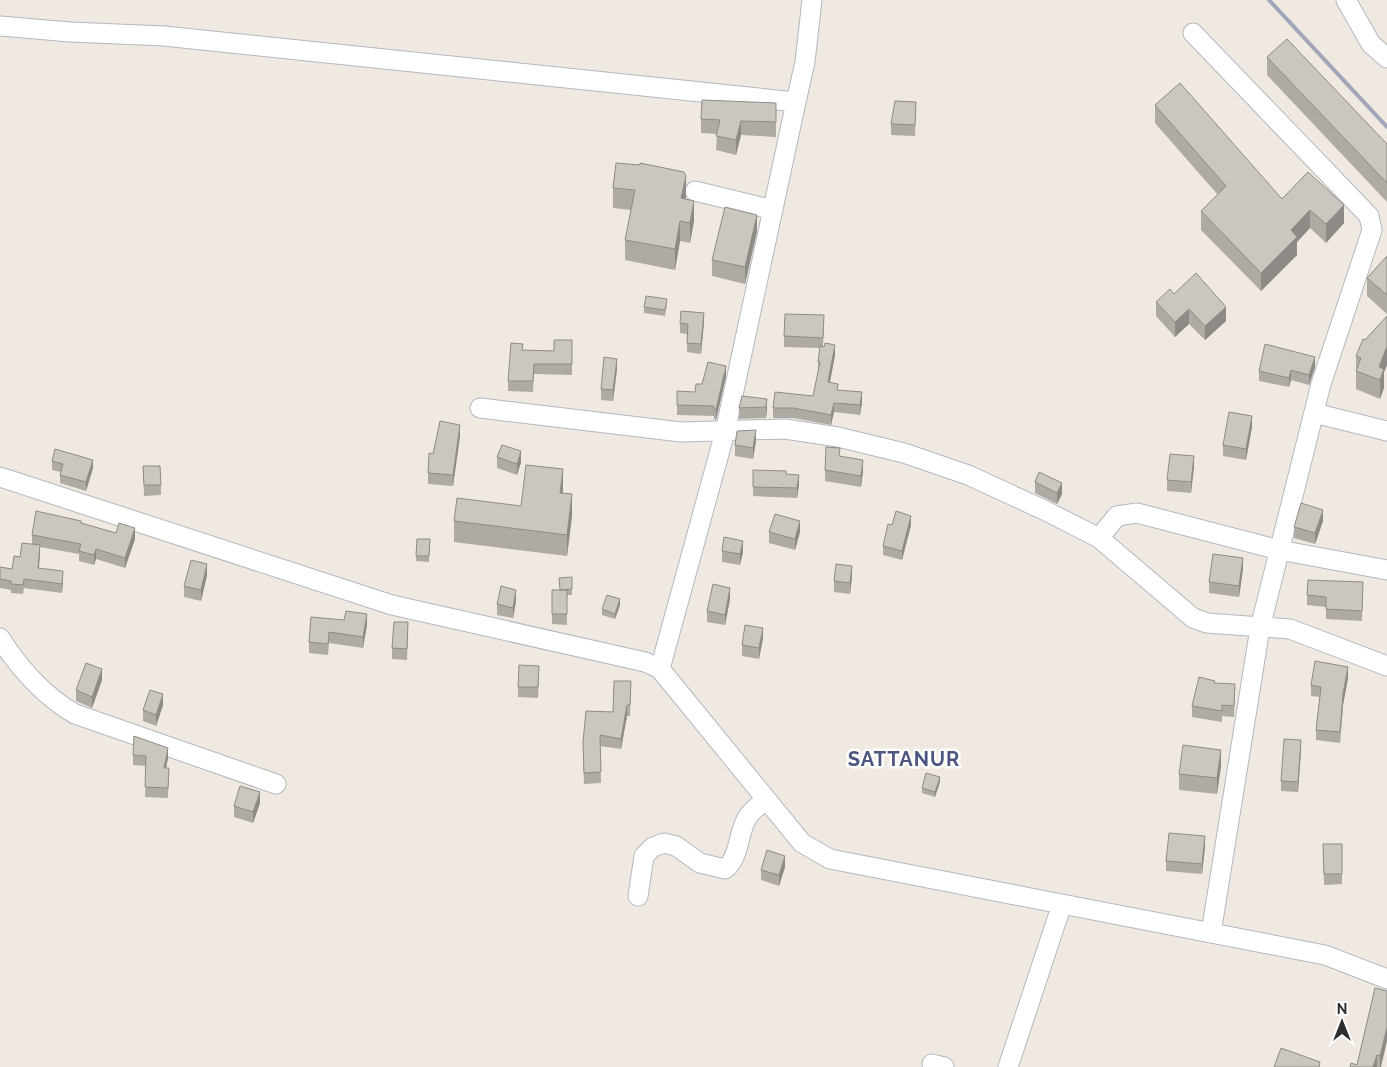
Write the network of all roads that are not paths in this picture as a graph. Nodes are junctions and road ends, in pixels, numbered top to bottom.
1 (812, 0) edge
2 (1346, 0) edge
3 (0, 26) edge
4 (1193, 33) dead end
5 (1387, 58) edge
6 (796, 102) junction
7 (695, 191) dead end
8 (773, 210) junction
9 (480, 408) dead end
10 (1314, 413) junction
11 (1387, 431) edge
12 (726, 432) junction
13 (0, 480) edge
14 (1099, 538) junction
15 (1280, 550) junction
16 (1387, 570) edge
17 (1260, 628) junction
18 (0, 638) edge
19 (1387, 666) edge
20 (660, 669) junction
21 (276, 784) dead end
22 (767, 800) junction
23 (638, 896) dead end
24 (1062, 904) junction
25 (1211, 933) junction
26 (1387, 979) edge
27 (1008, 1067) edge

1 - 6 street
2 - 5 street
3 - 6 street
4 - 10 street
6 - 8 street
7 - 8 street
8 - 12 street
9 - 12 street
10 - 11 street
10 - 15 street
12 - 14 street
12 - 20 street
13 - 20 street
14 - 15 street
14 - 17 street
15 - 16 street
15 - 17 street
17 - 19 street
17 - 25 street
18 - 21 street
20 - 22 street
22 - 23 street
22 - 24 street
24 - 25 street
24 - 27 street
25 - 26 street

